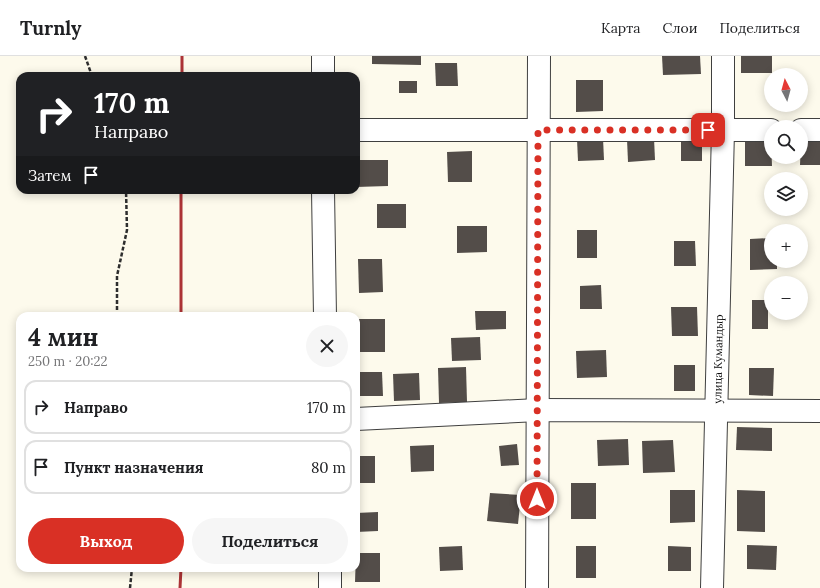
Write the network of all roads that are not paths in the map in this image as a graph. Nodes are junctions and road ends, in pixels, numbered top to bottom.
1 (323, 56) edge
2 (539, 56) edge
3 (723, 56) edge
4 (323, 72) edge
5 (360, 130) edge
6 (538, 130) junction
7 (723, 130) junction
8 (764, 130) edge
9 (808, 130) edge
10 (820, 130) edge
11 (323, 194) edge
12 (325, 312) edge
13 (538, 410) junction
14 (716, 411) junction
15 (820, 411) edge
16 (360, 419) edge
17 (330, 572) edge
18 (330, 588) edge
19 (537, 588) edge
20 (712, 588) edge

1 - 4 street
2 - 6 street
3 - 7 street, улица Кумандыр
5 - 6 street
6 - 7 street
6 - 13 street
7 - 8 street
7 - 14 street, улица Кумандыр
9 - 10 street
11 - 12 street
13 - 14 street
13 - 16 street
13 - 19 street
14 - 15 street
14 - 20 street, улица Кумандыр
17 - 18 street

